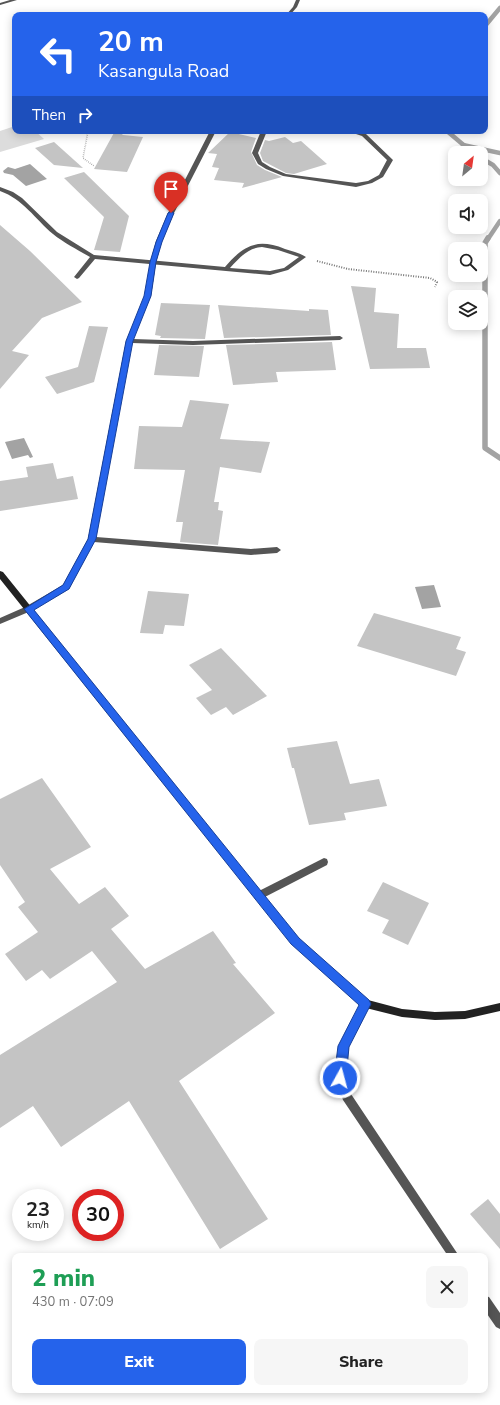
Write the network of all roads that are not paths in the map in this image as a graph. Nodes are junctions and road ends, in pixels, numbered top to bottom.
1 (15, 0) edge
2 (298, 0) edge
3 (0, 4) edge
4 (291, 12) edge
5 (211, 134) edge
6 (262, 134) edge
7 (360, 134) edge
8 (0, 189) edge
9 (93, 257) junction
10 (153, 262) junction
11 (227, 268) junction
12 (77, 278) dead end
13 (340, 338) dead end
14 (129, 341) junction
15 (92, 539) junction
16 (277, 550) dead end
17 (0, 574) edge
18 (28, 609) junction
19 (0, 621) edge
20 (324, 862) dead end
21 (258, 896) junction
22 (365, 1004) junction
23 (500, 1007) edge
24 (452, 1253) edge
25 (488, 1305) edge
26 (500, 1323) edge

1 - 3 street
2 - 4 street
5 - 10 street
6 - 7 street
8 - 9 street
9 - 10 street
9 - 12 street
10 - 11 street
10 - 14 street
11 - 11 street
13 - 14 street
14 - 15 street
15 - 16 street
15 - 18 street
17 - 18 main road
18 - 19 street
18 - 21 main road
20 - 21 street
21 - 22 main road
22 - 23 main road
22 - 24 street
25 - 26 street

